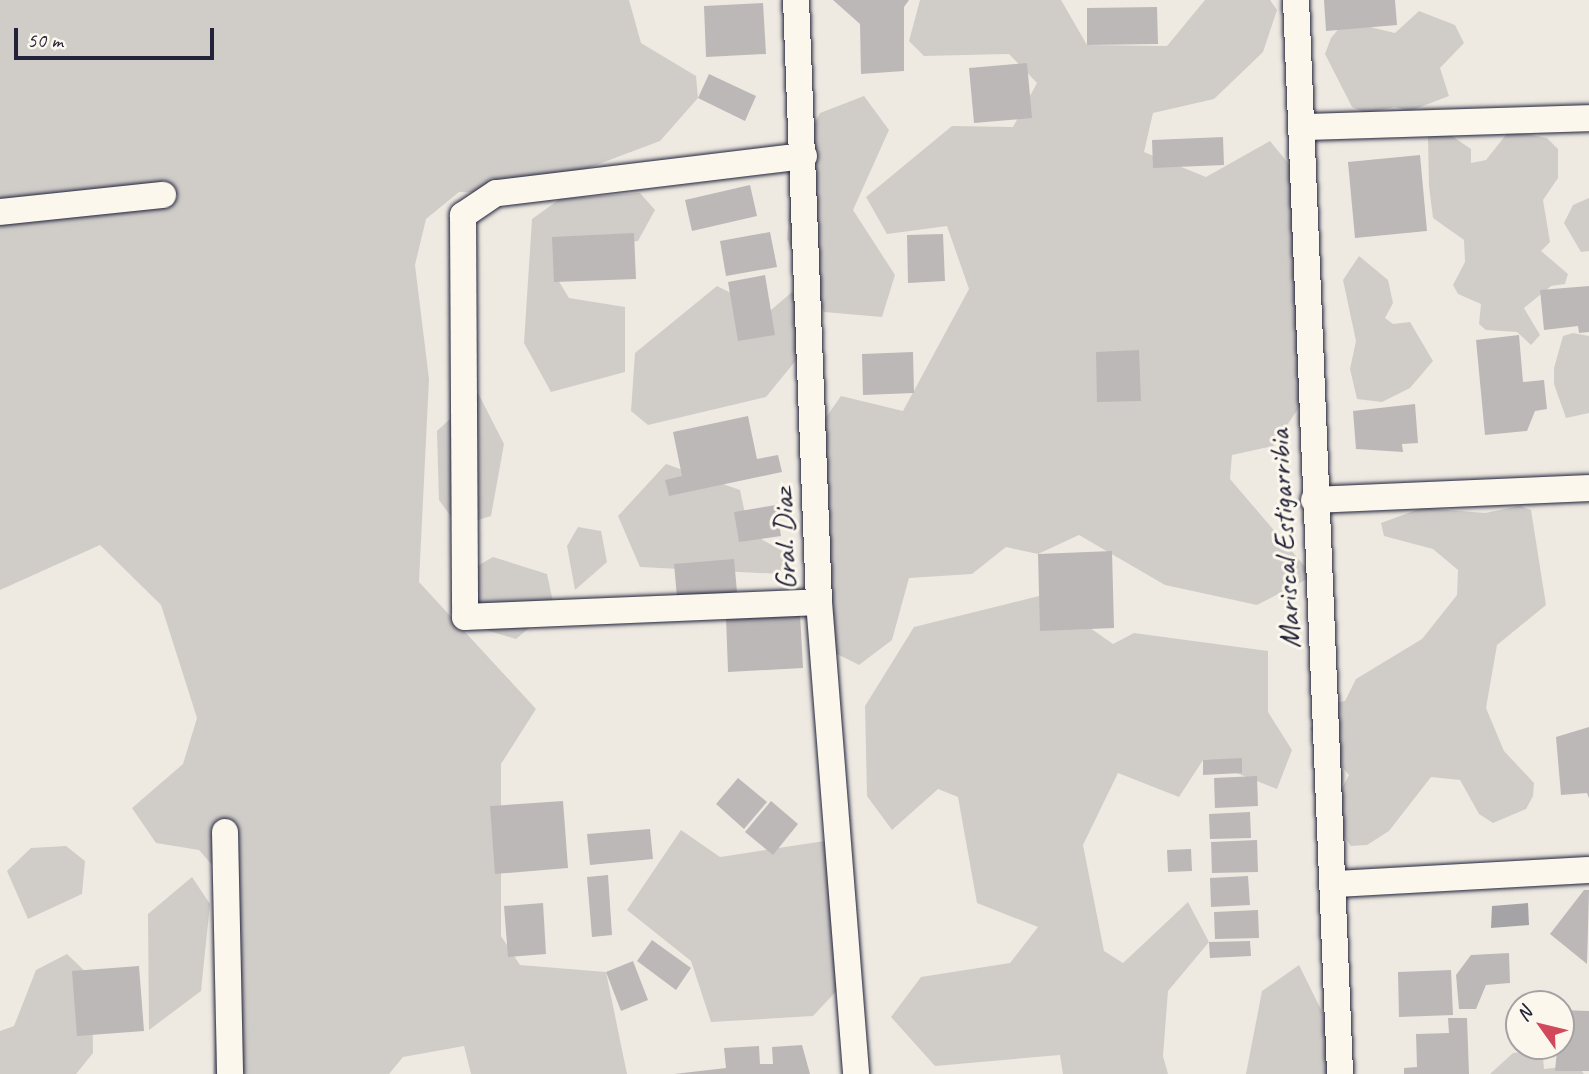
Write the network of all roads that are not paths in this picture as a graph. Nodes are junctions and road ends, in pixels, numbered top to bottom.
1 (796, 0) edge
2 (1296, 0) edge
3 (1589, 118) edge
4 (1304, 127) junction
5 (804, 156) junction
6 (163, 195) dead end
7 (0, 212) edge
8 (1589, 488) edge
9 (1314, 500) junction
10 (820, 602) junction
11 (225, 832) dead end
12 (1589, 870) edge
13 (1336, 884) junction
14 (230, 1074) edge
15 (856, 1074) edge
16 (1340, 1074) edge

1 - 5 street, Gral. Diaz
2 - 4 street, Mariscal Estigarribia
3 - 4 street
4 - 9 street, Mariscal Estigarribia
5 - 10 street, Gral. Diaz
5 - 10 street
6 - 7 street
8 - 9 street
9 - 13 street, Mariscal Estigarribia
10 - 15 street, Gral. Diaz
11 - 14 street
12 - 13 street
13 - 16 street, Mariscal Estigarribia

